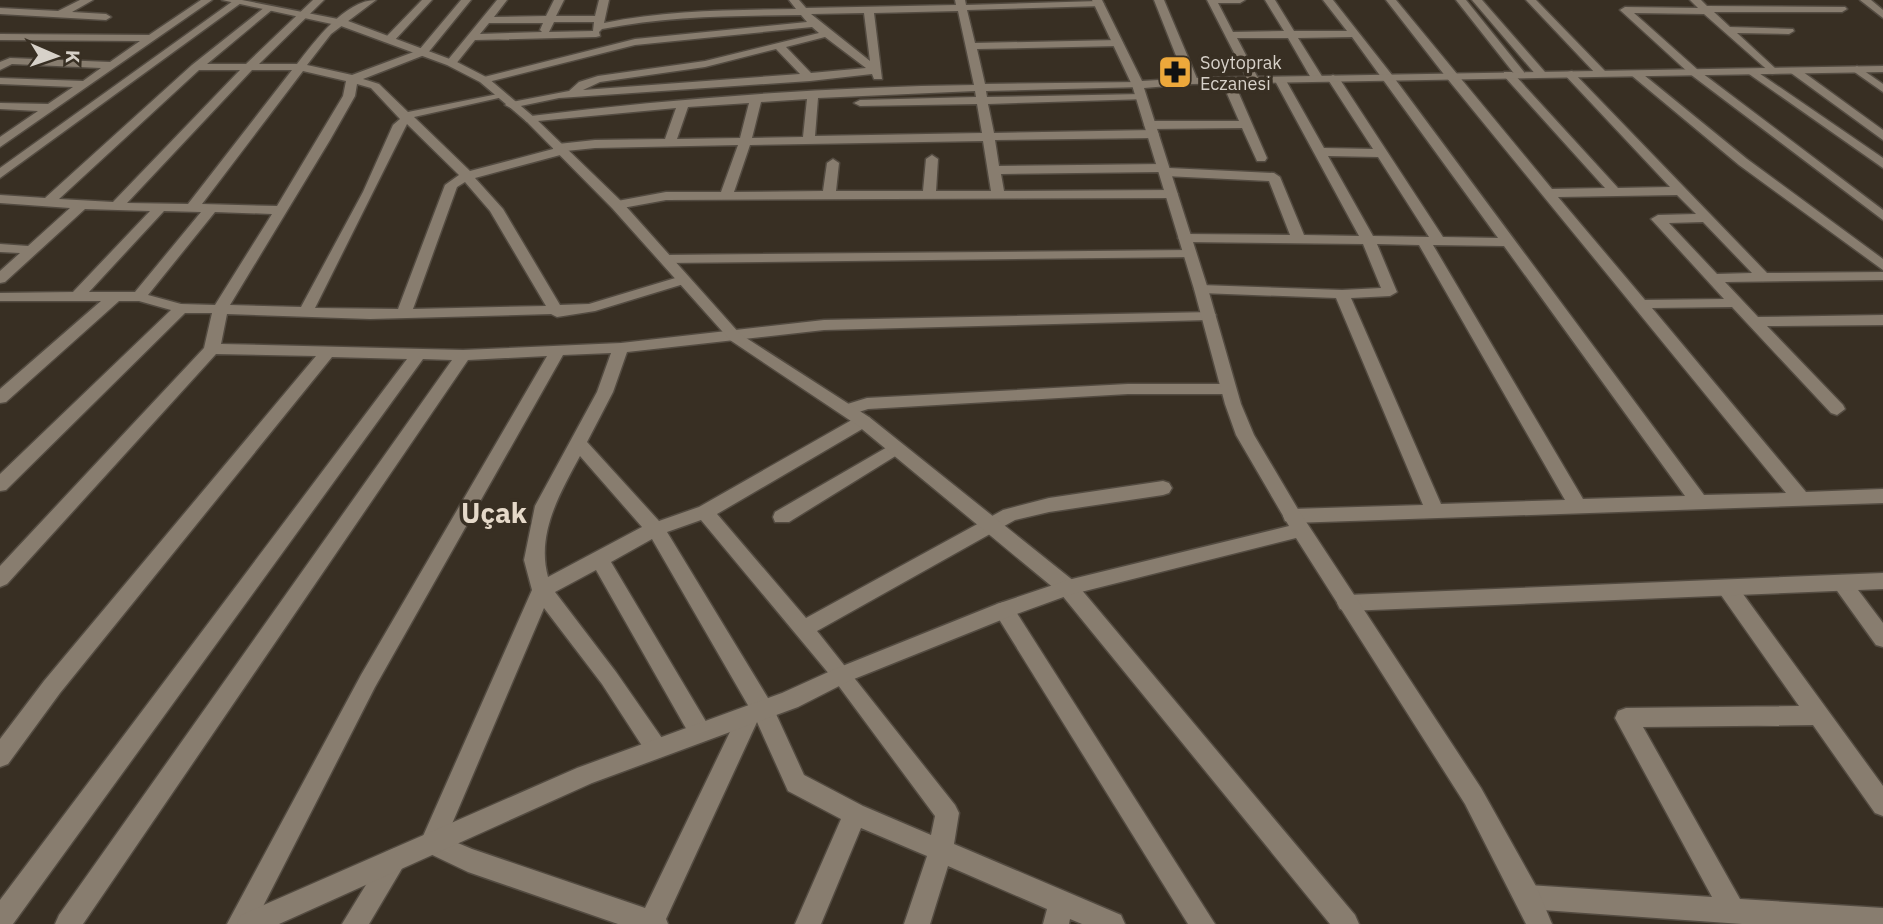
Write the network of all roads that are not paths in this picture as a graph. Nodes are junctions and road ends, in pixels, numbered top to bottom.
1 (30, 0) edge
2 (88, 0) edge
3 (207, 0) edge
4 (319, 0) edge
5 (371, 0) edge
6 (426, 0) edge
7 (466, 0) edge
8 (502, 0) edge
9 (559, 0) edge
10 (604, 0) edge
11 (738, 0) edge
12 (1160, 0) edge
13 (1212, 0) edge
14 (1240, 0) edge
15 (1270, 0) edge
16 (1328, 0) edge
17 (1391, 0) edge
18 (1461, 0) edge
19 (1476, 0) edge
20 (1531, 0) edge
21 (1695, 0) edge
22 (1883, 0) edge
23 (231, 1) edge
24 (1866, 1) edge
25 (1098, 2) edge
26 (960, 4) edge
27 (265, 5) edge
28 (797, 5) edge
29 (1842, 9) dead end
30 (869, 10) junction
31 (1705, 10) junction
32 (3, 11) edge
33 (744, 11) junction
34 (60, 13) junction
35 (301, 15) junction
36 (1883, 15) edge
37 (106, 18) dead end
38 (486, 20) junction
39 (548, 20) junction
40 (344, 23) junction
41 (814, 24) junction
42 (598, 27) junction
43 (1727, 30) junction
44 (1789, 31) dead end
45 (826, 34) junction
46 (1355, 34) junction
47 (1230, 35) junction
48 (1291, 35) junction
49 (0, 37) edge
50 (473, 37) junction
51 (544, 37) junction
52 (152, 38) junction
53 (389, 40) junction
54 (1118, 43) junction
55 (779, 46) junction
56 (970, 46) junction
57 (603, 48) junction
58 (423, 51) junction
59 (451, 62) junction
60 (113, 65) junction
61 (0, 67) edge
62 (196, 67) junction
63 (249, 67) junction
64 (301, 67) junction
65 (1857, 69) junction
66 (1883, 69) edge
67 (876, 70) junction
68 (1772, 71) junction
69 (1795, 71) junction
70 (1694, 72) junction
71 (1753, 72) junction
72 (1568, 73) junction
73 (1601, 73) junction
74 (1635, 73) junction
75 (1514, 74) junction
76 (1541, 74) junction
77 (1450, 75) junction
78 (1388, 77) junction
79 (810, 78) junction
80 (1317, 78) junction
81 (1333, 78) junction
82 (352, 79) junction
83 (1280, 79) junction
84 (484, 80) junction
85 (1227, 80) junction
86 (1253, 80) junction
87 (0, 81) edge
88 (1192, 81) junction
89 (85, 84) junction
90 (980, 87) junction
91 (1883, 89) edge
92 (883, 90) junction
93 (1140, 91) junction
94 (573, 94) junction
95 (756, 99) junction
96 (505, 100) junction
97 (812, 100) junction
98 (982, 100) junction
99 (683, 105) junction
100 (0, 106) edge
101 (50, 108) junction
102 (405, 118) junction
103 (531, 120) junction
104 (1246, 124) junction
105 (1152, 129) junction
106 (0, 132) edge
107 (15, 132) junction
108 (1883, 136) edge
109 (989, 137) junction
110 (808, 142) junction
111 (0, 143) edge
112 (670, 143) junction
113 (745, 143) junction
114 (559, 150) junction
115 (1321, 152) junction
116 (1381, 152) junction
117 (1261, 158) dead end
118 (932, 159) dead end
119 (1881, 161) edge
120 (833, 163) dead end
121 (995, 170) junction
122 (1164, 170) junction
123 (0, 174) edge
124 (467, 176) junction
125 (1614, 191) junction
126 (1680, 191) junction
127 (1550, 193) junction
128 (1171, 194) junction
129 (829, 196) junction
130 (929, 196) junction
131 (998, 196) junction
132 (726, 197) junction
133 (0, 199) edge
134 (48, 202) junction
135 (81, 205) junction
136 (617, 205) junction
137 (116, 206) junction
138 (160, 208) junction
139 (192, 208) junction
140 (211, 209) junction
141 (282, 210) junction
142 (1883, 215) edge
143 (1705, 218) junction
144 (1299, 240) junction
145 (1369, 242) junction
146 (1431, 242) junction
147 (1509, 242) junction
148 (1187, 246) junction
149 (0, 248) edge
150 (33, 250) junction
151 (664, 259) junction
152 (1883, 266) edge
153 (1883, 276) edge
154 (1713, 278) junction
155 (1764, 278) junction
156 (0, 279) edge
157 (682, 280) junction
158 (1201, 289) junction
159 (1342, 294) junction
160 (77, 296) junction
161 (114, 296) junction
162 (0, 297) edge
163 (139, 297) junction
164 (1736, 303) junction
165 (1640, 304) junction
166 (181, 308) junction
167 (220, 309) junction
168 (306, 311) junction
169 (557, 312) junction
170 (404, 313) junction
171 (1208, 315) junction
172 (1883, 320) edge
173 (1754, 322) junction
174 (735, 337) junction
175 (621, 348) junction
176 (212, 349) junction
177 (328, 352) junction
178 (558, 352) junction
179 (419, 354) junction
180 (463, 355) junction
181 (1228, 389) junction
182 (0, 398) edge
183 (1837, 409) dead end
184 (855, 416) junction
185 (578, 443) junction
186 (896, 448) junction
187 (0, 485) edge
188 (1163, 488) dead end
189 (1883, 496) edge
190 (1801, 498) junction
191 (1699, 502) junction
192 (1578, 506) junction
193 (705, 512) junction
194 (1435, 512) junction
195 (782, 517) dead end
196 (1296, 523) junction
197 (989, 526) junction
198 (654, 529) junction
199 (599, 559) junction
200 (0, 579) edge
201 (1883, 581) edge
202 (1842, 583) junction
203 (1068, 587) junction
204 (1728, 589) junction
205 (542, 590) junction
206 (1348, 603) junction
207 (1004, 610) junction
208 (803, 629) junction
209 (1883, 639) edge
210 (842, 675) junction
211 (756, 713) junction
212 (1819, 715) junction
213 (700, 732) junction
214 (656, 748) junction
215 (0, 757) edge
216 (1883, 805) edge
217 (855, 814) junction
218 (432, 843) junction
219 (941, 849) junction
220 (395, 860) junction
221 (1528, 897) junction
222 (1732, 911) junction
223 (1059, 912) edge
224 (0, 921) edge
225 (1883, 921) edge
226 (653, 923) edge
227 (68, 924) edge
228 (240, 924) edge
229 (250, 924) edge
230 (355, 924) edge
231 (808, 924) edge
232 (917, 924) edge
233 (1112, 924) edge
234 (1202, 924) edge
235 (1346, 924) edge
236 (1539, 924) edge

1 - 32 street
2 - 34 street
3 - 52 street
4 - 35 street
5 - 40 street
6 - 53 street
7 - 58 street
8 - 38 street
9 - 39 street
10 - 42 street
11 - 33 street
12 - 88 street
13 - 14 street
13 - 47 street
15 - 48 street
16 - 46 street
17 - 77 street
18 - 75 street
19 - 76 street
20 - 73 street
21 - 31 street
22 - 24 street
23 - 27 street
23 - 123 street
24 - 36 street
25 - 26 street
25 - 54 street
26 - 30 street
26 - 56 street
27 - 35 street
27 - 62 street
28 - 30 street
28 - 33 street
28 - 41 street
29 - 31 street
30 - 67 street
31 - 43 street
31 - 70 street
32 - 34 street
33 - 42 street
34 - 37 street
35 - 40 street
35 - 63 street
38 - 39 street
38 - 50 street
39 - 42 street
39 - 51 street
40 - 53 street
40 - 64 street
41 - 45 street
41 - 57 street
42 - 51 street
42 - 57 street
43 - 44 street
43 - 68 street
45 - 55 street
45 - 67 street
46 - 48 street
46 - 78 street
47 - 48 street
47 - 86 street
48 - 80 street
49 - 52 street
50 - 51 street
50 - 59 street
52 - 60 street
53 - 58 street
54 - 56 street
54 - 93 street
55 - 79 street
55 - 94 street
56 - 90 street
57 - 84 street
58 - 59 street
58 - 82 street
59 - 84 street
60 - 61 street
60 - 89 street
62 - 63 street
62 - 134 street
63 - 64 street
63 - 137 street
64 - 82 street
64 - 139 street
65 - 66 street
65 - 69 street
65 - 91 street
67 - 79 street
67 - 92 street
68 - 69 street
68 - 71 street
69 - 108 street
70 - 71 street
70 - 74 street
70 - 142 street
71 - 119 street
72 - 73 street
72 - 76 street
72 - 126 street
73 - 74 street
74 - 152 street
75 - 76 street
75 - 77 street
75 - 125 street
77 - 78 street
77 - 127 street
78 - 81 street
78 - 147 street
79 - 94 street
80 - 81 street
80 - 83 street
81 - 116 street
82 - 102 street
82 - 141 street
83 - 86 street
83 - 115 street
84 - 96 street
85 - 86 street
85 - 88 street
85 - 104 street
87 - 89 street
88 - 93 street
89 - 101 street
90 - 92 street
90 - 93 street
90 - 98 street
92 - 97 street
93 - 98 street
93 - 105 street
94 - 96 street
95 - 97 street
95 - 99 street
95 - 113 street
96 - 102 street
96 - 103 street
97 - 98 street
97 - 110 street
98 - 109 street
99 - 103 street
99 - 112 street
100 - 101 street
101 - 107 street
102 - 124 street
102 - 168 street
103 - 114 street
104 - 105 street
104 - 117 street
105 - 109 street
105 - 122 street
106 - 107 street
107 - 111 street
109 - 110 street
109 - 121 street
110 - 113 street
112 - 113 street
112 - 114 street
113 - 132 street
114 - 124 street
114 - 136 street
115 - 116 street
115 - 145 street
116 - 146 street
118 - 130 street
120 - 129 street
121 - 122 street
121 - 131 street
122 - 128 street
122 - 144 street
124 - 169 street
124 - 170 street
125 - 126 street
125 - 127 street
126 - 143 street
127 - 165 street
128 - 131 street
128 - 148 street
129 - 130 street
129 - 132 street
130 - 131 street
132 - 136 street
133 - 134 street
134 - 135 street
135 - 137 street
135 - 150 street
136 - 151 street
137 - 138 street
138 - 139 street
138 - 160 street
139 - 140 street
140 - 141 street
140 - 163 street
141 - 167 street
143 - 154 street
143 - 155 street
144 - 145 street
144 - 148 street
145 - 146 street
145 - 159 street
146 - 147 street
146 - 192 street
147 - 191 street
148 - 151 street
148 - 158 street
149 - 150 street
150 - 156 street
151 - 157 street
153 - 155 street
154 - 155 street
154 - 164 street
157 - 169 street
157 - 174 street
158 - 159 street
158 - 171 street
159 - 194 street
160 - 161 street
160 - 162 street
161 - 163 street
161 - 182 street
163 - 166 street
164 - 165 street
164 - 173 street
165 - 190 street
166 - 167 street
166 - 187 street
167 - 168 street
167 - 176 street
168 - 170 street
169 - 170 street
171 - 174 street
171 - 181 street
172 - 173 street
173 - 183 street
174 - 175 street
174 - 184 street
175 - 178 street
175 - 185 street
176 - 177 street
176 - 200 street
177 - 179 street
177 - 215 street
178 - 180 street
178 - 228 street
179 - 180 street
179 - 224 street
180 - 227 street
181 - 184 street
181 - 196 street
184 - 186 street
184 - 193 street
185 - 198 street
185 - 205 street
186 - 195 street
186 - 197 street
188 - 197 street
189 - 190 street
190 - 191 street
191 - 192 street
192 - 194 street
193 - 198 street
193 - 208 street
194 - 196 street
196 - 203 street
196 - 206 street
197 - 203 street
197 - 208 street
198 - 199 street
198 - 211 street
199 - 205 street
199 - 213 street
201 - 202 street
202 - 204 street
202 - 209 street
203 - 207 street
203 - 235 street
204 - 206 street
204 - 212 street
205 - 214 street
205 - 218 street
206 - 221 street
207 - 210 street
207 - 234 street
208 - 210 street
210 - 211 street
210 - 219 street
211 - 213 street
211 - 217 street
211 - 226 street
212 - 216 street
212 - 222 street
213 - 214 street
214 - 218 street
217 - 219 street
217 - 231 street
218 - 220 street
218 - 226 street
219 - 223 street
219 - 232 street
220 - 229 street
220 - 230 street
221 - 222 street
221 - 236 street
222 - 225 street
223 - 233 street

